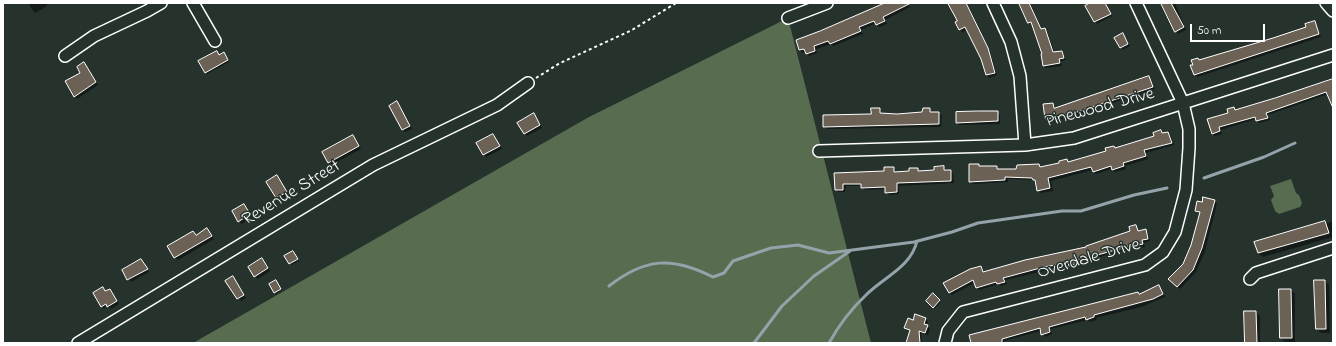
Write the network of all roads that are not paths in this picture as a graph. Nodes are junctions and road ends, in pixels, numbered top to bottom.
1 (161, 3) edge
2 (193, 3) edge
3 (827, 3) edge
4 (993, 3) edge
5 (1136, 3) edge
6 (1326, 3) edge
7 (1333, 11) edge
8 (788, 18) dead end
9 (215, 41) dead end
10 (1333, 54) edge
11 (65, 56) dead end
12 (528, 83) road end
13 (1183, 103) junction
14 (1025, 145) junction
15 (819, 152) dead end
16 (1333, 248) edge
17 (1250, 279) dead end
18 (78, 343) edge
19 (945, 343) edge

1 - 11 street
2 - 9 street
3 - 8 street
4 - 14 street
5 - 13 street, Overdale Drive
6 - 7 street
10 - 13 street, Pinewood Drive
12 - 18 street, Revenue Street
13 - 14 street, Pinewood Drive
13 - 19 street, Overdale Drive
14 - 15 street, Pinewood Drive
16 - 17 street

